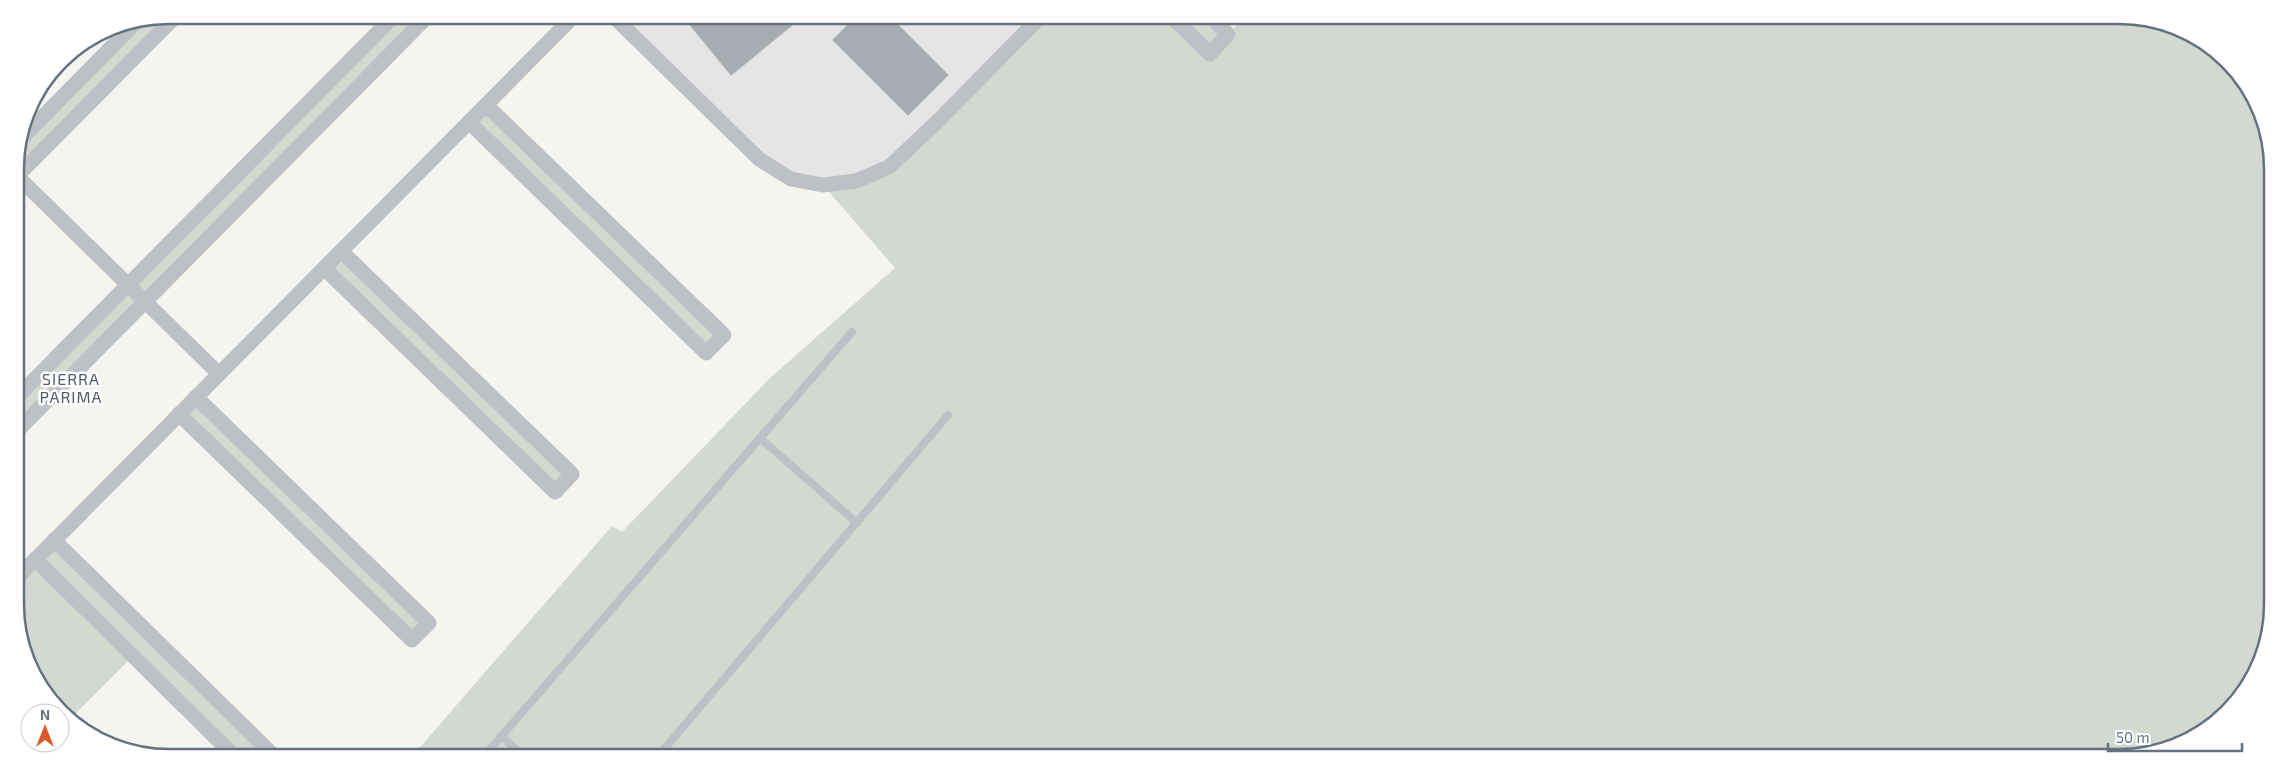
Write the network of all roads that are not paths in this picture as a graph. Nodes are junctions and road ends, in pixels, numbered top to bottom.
1 (168, 24) edge
2 (386, 24) edge
3 (420, 24) edge
4 (566, 24) edge
5 (621, 24) edge
6 (1033, 24) edge
7 (1179, 24) edge
8 (1218, 24) edge
9 (128, 30) edge
10 (313, 97) junction
11 (486, 105) junction
12 (331, 114) junction
13 (469, 122) junction
14 (29, 131) edge
15 (24, 168) edge
16 (24, 184) edge
17 (341, 251) junction
18 (324, 268) junction
19 (128, 285) junction
20 (145, 301) junction
21 (852, 332) dead end
22 (219, 374) junction
23 (24, 390) edge
24 (196, 397) junction
25 (179, 414) junction
26 (948, 415) dead end
27 (24, 424) edge
28 (760, 438) junction
29 (856, 523) junction
30 (54, 540) junction
31 (35, 559) junction
32 (24, 571) edge
33 (501, 736) junction
34 (227, 749) edge
35 (266, 749) edge
36 (490, 749) edge
37 (515, 749) edge
38 (664, 749) edge

1 - 15 street
2 - 10 street
3 - 12 street
4 - 11 street
5 - 6 street
7 - 8 street
9 - 14 street
10 - 12 street
10 - 19 street
11 - 13 street
11 - 13 street
12 - 20 street
13 - 17 street
16 - 19 street
17 - 18 street
17 - 18 street
18 - 22 street
19 - 20 street
19 - 23 street
20 - 22 street
20 - 27 street
21 - 28 lane
22 - 24 street
24 - 25 street
24 - 25 street
25 - 30 street
26 - 29 lane
28 - 29 lane
28 - 33 lane
29 - 38 lane
30 - 31 street
30 - 35 street
31 - 32 street
31 - 34 street
33 - 36 lane
33 - 37 lane

